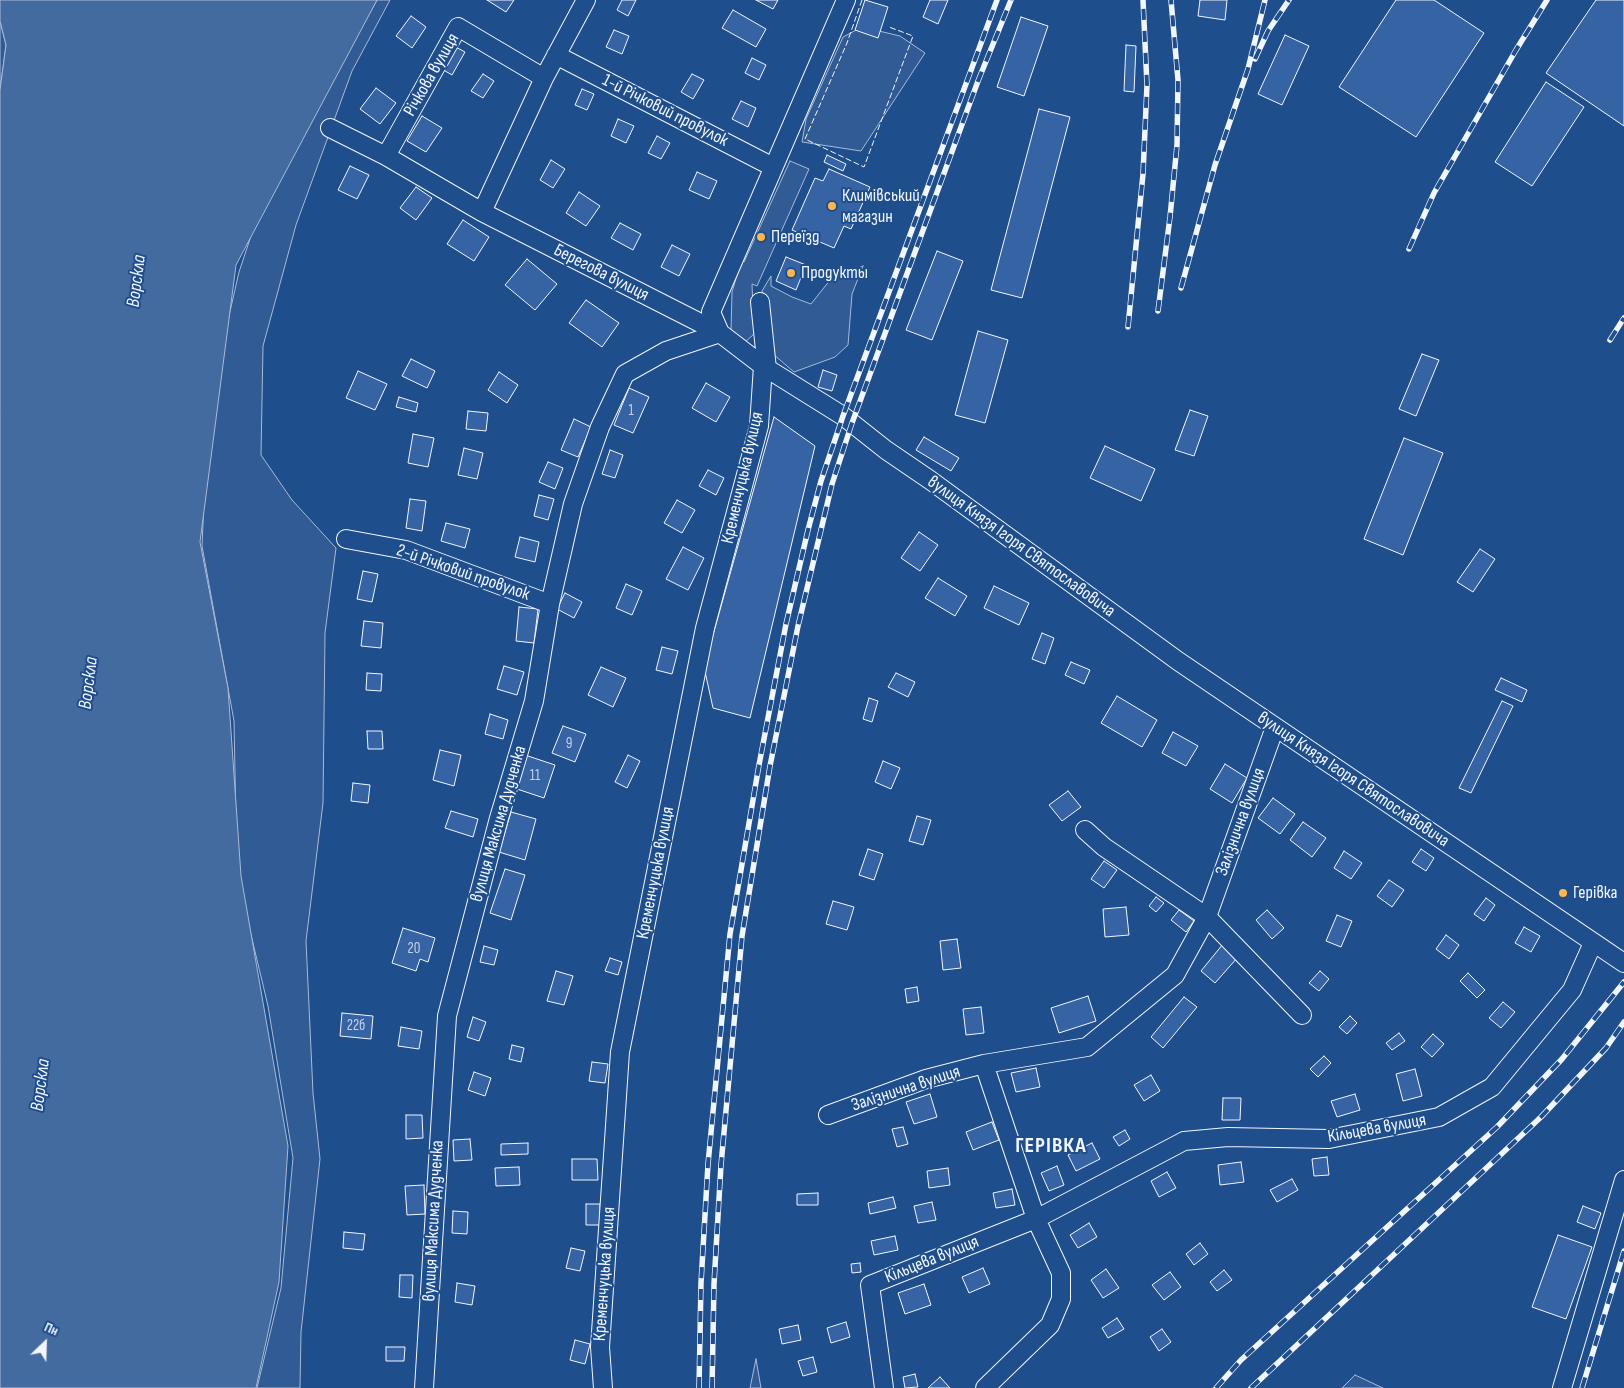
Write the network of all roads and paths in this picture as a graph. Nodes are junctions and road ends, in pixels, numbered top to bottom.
1 (586, 0) edge
2 (846, 0) edge
3 (556, 56) junction
4 (544, 78) junction
5 (330, 128) dead end
6 (386, 156) junction
7 (773, 167) junction
8 (482, 212) junction
9 (760, 302) dead end
10 (720, 333) junction
11 (765, 368) junction
12 (346, 539) dead end
13 (550, 604) junction
14 (1275, 727) junction
15 (1085, 830) dead end
16 (1207, 917) junction
17 (1593, 943) junction
18 (1624, 963) edge
19 (1302, 1015) dead end
20 (984, 1064) junction
21 (828, 1115) dead end
22 (1624, 1180) edge
23 (1036, 1219) junction
24 (424, 1388) edge
25 (603, 1388) edge
26 (884, 1388) edge
27 (985, 1388) edge
28 (1562, 1388) edge

1 - 3 street
2 - 7 street
3 - 4 street
3 - 7 street, 1-й Річковий провулок
4 - 6 street, Річкова вулиця
4 - 8 street
5 - 6 street, Берегова вулиця
6 - 8 street, Берегова вулиця
7 - 10 street
8 - 10 street, Берегова вулиця
9 - 11 street, Кременчуцька вулиця
10 - 11 street, вулиця Князя Ігоря Святославовича
10 - 13 street, вулиця Максима Дудченка
11 - 14 street, вулиця Князя Ігоря Святославовича
11 - 25 street, Кременчуцька вулиця
12 - 13 street, 2-й Річковий провулок
13 - 24 street, вулиця Максима Дудченка
14 - 16 street, Залізнична вулиця
14 - 17 street, вулиця Князя Ігоря Святославовича
15 - 16 street
16 - 19 street
16 - 20 street, Залізнична вулиця
17 - 18 street, вулиця Князя Ігоря Святославовича
17 - 23 street, Кільцева вулиця
20 - 21 street, Залізнична вулиця
20 - 23 street, Залізнична вулиця
22 - 28 street
23 - 26 street, Кільцева вулиця
23 - 27 street

